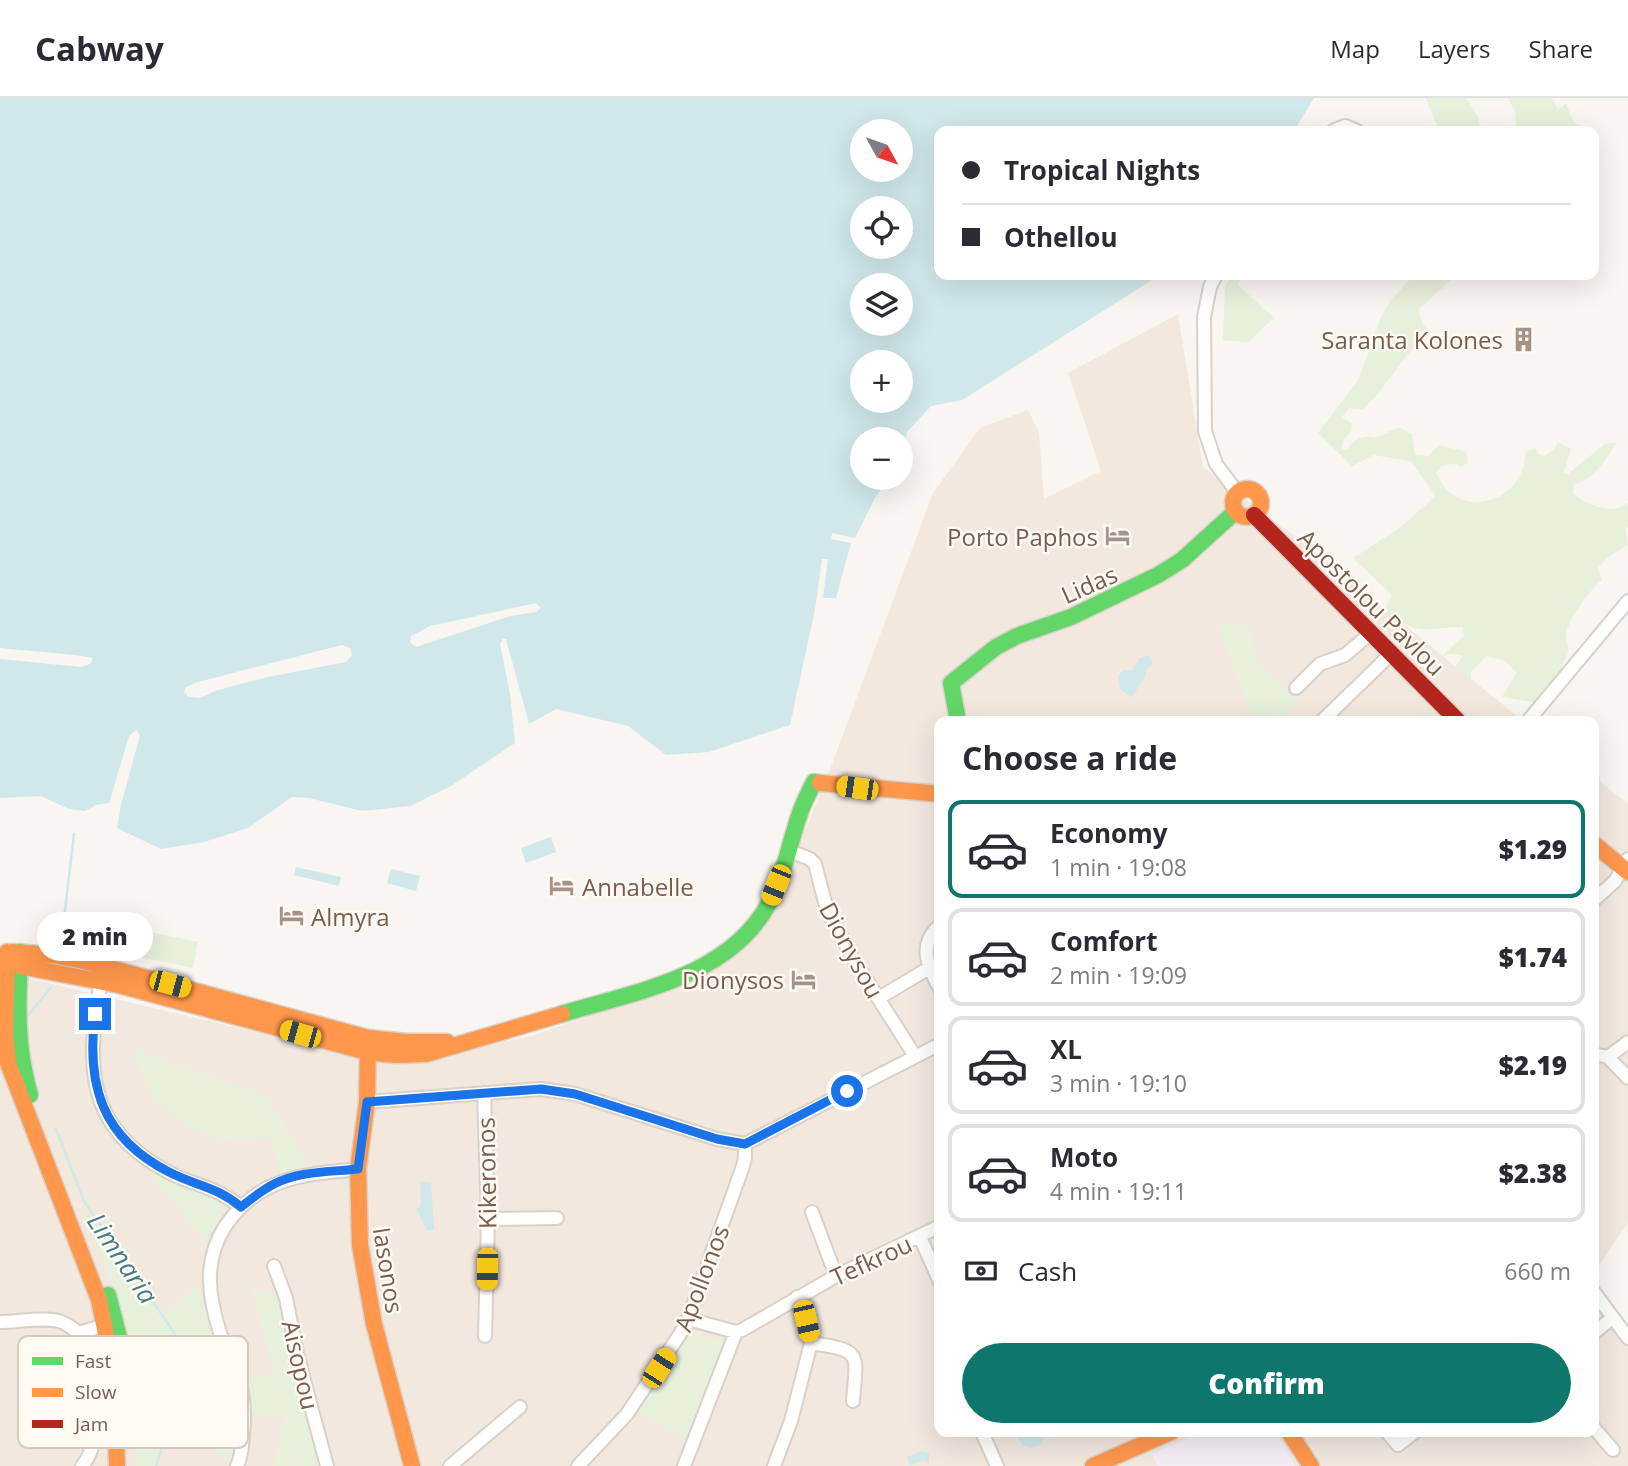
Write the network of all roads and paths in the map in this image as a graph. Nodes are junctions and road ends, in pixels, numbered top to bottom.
1 (1214, 280) edge
2 (1237, 492) junction
3 (1236, 511) junction
4 (1254, 515) junction
5 (1628, 601) edge
6 (1371, 633) junction
7 (1391, 654) junction
8 (1296, 688) dead end
9 (957, 716) edge
10 (1327, 716) edge
11 (1453, 716) edge
12 (1532, 716) edge
13 (934, 794) edge
14 (1599, 847) edge
15 (790, 851) junction
16 (1626, 866) edge
17 (1599, 895) edge
18 (934, 931) edge
19 (9, 958) edge
20 (929, 968) junction
21 (934, 978) edge
22 (101, 981) junction
23 (878, 998) junction
24 (1628, 1042) edge
25 (372, 1045) junction
26 (934, 1047) edge
27 (1599, 1055) edge
28 (915, 1056) junction
29 (1608, 1057) junction
30 (1628, 1078) edge
31 (484, 1093) junction
32 (367, 1102) junction
33 (745, 1144) junction
34 (358, 1169) junction
35 (241, 1207) junction
36 (812, 1212) dead end
37 (557, 1218) dead end
38 (488, 1219) junction
39 (934, 1229) edge
40 (920, 1237) junction
41 (274, 1266) dead end
42 (934, 1268) edge
43 (836, 1276) junction
44 (797, 1297) junction
45 (1599, 1299) edge
46 (1612, 1318) junction
47 (688, 1319) junction
48 (0, 1322) edge
49 (105, 1325) junction
50 (1599, 1329) edge
51 (736, 1332) junction
52 (79, 1333) junction
53 (81, 1336) edge
54 (107, 1336) edge
55 (119, 1336) edge
56 (222, 1336) edge
57 (485, 1336) dead end
58 (1628, 1338) edge
59 (811, 1343) junction
60 (853, 1401) dead end
61 (520, 1407) dead end
62 (1599, 1434) edge
63 (984, 1437) edge
64 (1161, 1437) edge
65 (1295, 1437) edge
66 (1391, 1437) edge
67 (1408, 1437) edge
68 (91, 1448) edge
69 (116, 1448) edge
70 (126, 1448) edge
71 (242, 1448) edge
72 (1613, 1450) dead end
73 (1104, 1464) edge
74 (82, 1466) edge
75 (117, 1466) edge
76 (127, 1466) edge
77 (237, 1466) edge
78 (327, 1466) edge
79 (412, 1466) edge
80 (450, 1466) edge
81 (578, 1466) edge
82 (684, 1466) edge
83 (774, 1466) edge
84 (997, 1466) edge
85 (1311, 1466) edge

1 - 2 street
2 - 3 main road
2 - 4 main road
3 - 4 main road
3 - 9 main road, Lidas
4 - 6 main road, Apostolou Pavlou
5 - 12 street
6 - 7 main road, Apostolou Pavlou
6 - 8 street
7 - 10 street
7 - 11 main road, Apostolou Pavlou
13 - 15 main road
14 - 16 main road
15 - 23 street, Dionysou
15 - 25 main road
16 - 17 street
18 - 20 street
19 - 22 main road
19 - 25 main road
19 - 49 main road
19 - 55 main road
20 - 21 street
20 - 23 street
22 - 25 main road
22 - 35 street
23 - 28 street, Dionysou
24 - 29 street
25 - 32 main road, Iasonos
26 - 28 street
27 - 29 street
28 - 33 street
29 - 30 street
31 - 32 street
31 - 33 street
31 - 38 street, Kikeronos
32 - 34 main road, Iasonos
33 - 47 street, Apollonos
34 - 35 street
34 - 79 main road, Iasonos
35 - 56 street
36 - 43 street
37 - 38 street
38 - 57 street, Kikeronos
39 - 40 street, Tefkrou
40 - 42 street
40 - 43 street, Tefkrou
41 - 78 street, Aisopou
43 - 44 street, Tefkrou
44 - 51 street, Tefkrou
44 - 59 street
45 - 46 street
46 - 50 street
46 - 58 street
47 - 51 street
47 - 81 street, Apollonos
48 - 52 street
49 - 52 street
49 - 54 main road
51 - 82 street
52 - 53 street
59 - 60 street
59 - 83 street
61 - 80 street
62 - 72 street
63 - 84 street
64 - 73 main road
65 - 85 main road
66 - 67 street
68 - 74 street
69 - 75 main road
70 - 76 main road
71 - 77 street

